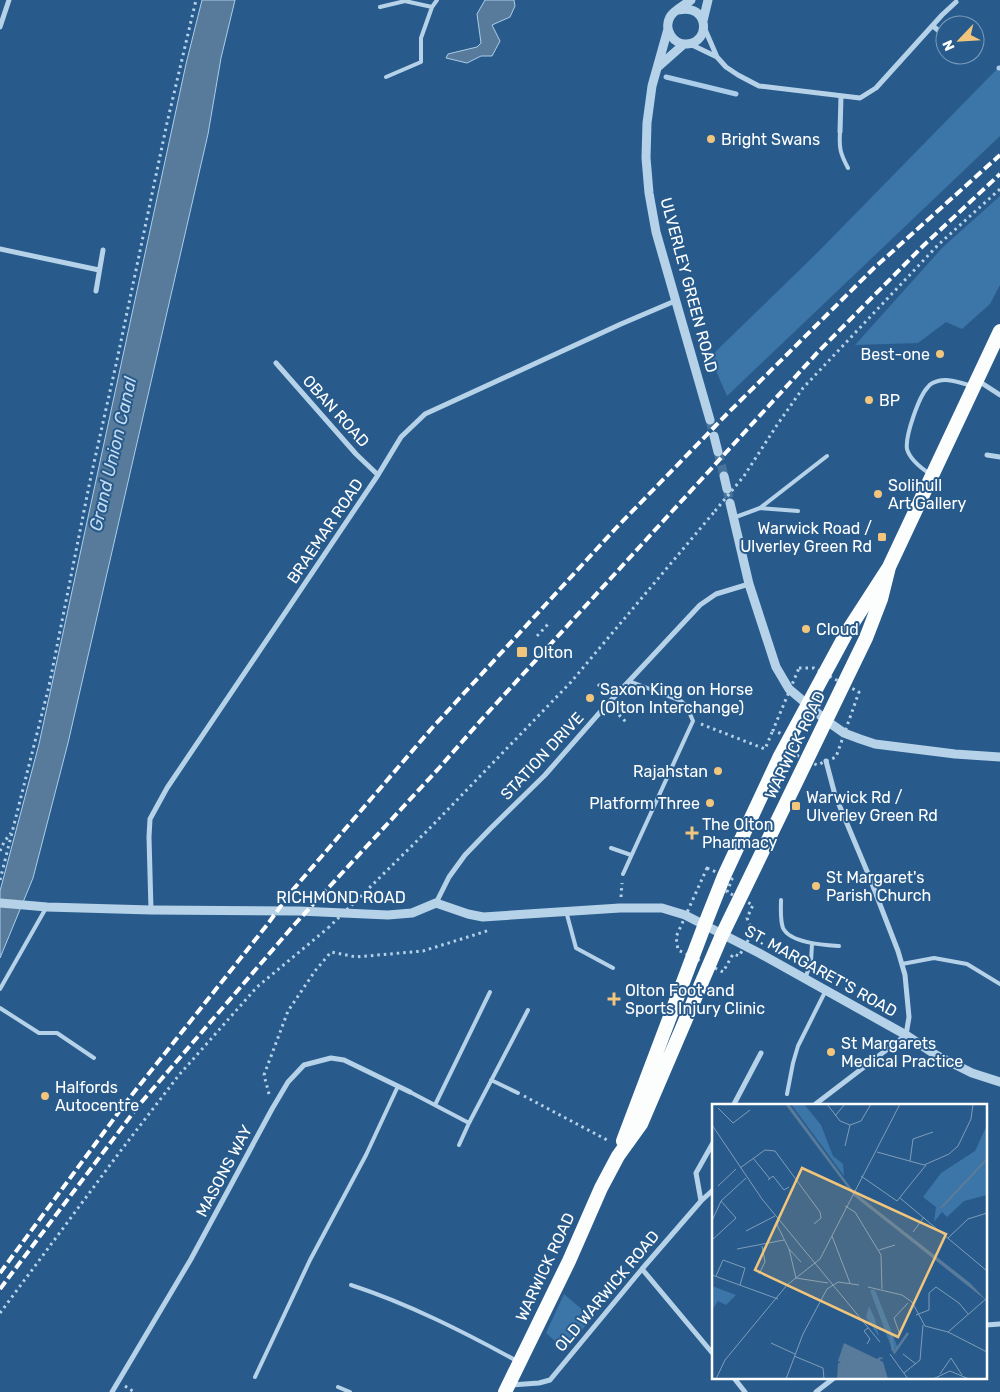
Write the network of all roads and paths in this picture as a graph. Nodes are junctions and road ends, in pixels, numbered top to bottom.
1 (9, 0) edge
2 (196, 0) edge
3 (437, 0) edge
4 (691, 0) edge
5 (708, 0) edge
6 (956, 2) dead end
7 (432, 6) junction
8 (380, 7) dead end
9 (679, 10) junction
10 (704, 24) junction
11 (933, 26) joint
12 (0, 27) edge
13 (668, 29) junction
14 (687, 44) junction
15 (717, 58) junction
16 (658, 67) junction
17 (386, 77) dead end
18 (841, 96) junction
19 (840, 132) joint
20 (848, 168) dead end
21 (1000, 189) edge
22 (0, 249) edge
23 (104, 250) dead end
24 (99, 270) junction
25 (96, 291) dead end
26 (676, 301) junction
27 (1000, 331) edge
28 (276, 363) dead end
29 (975, 383) junction
30 (1000, 395) edge
31 (710, 420) tunnel mouth
32 (714, 436) tunnel mouth
33 (718, 452) tunnel mouth
34 (987, 455) dead end
35 (827, 456) dead end
36 (1000, 457) edge
37 (378, 475) junction
38 (932, 475) junction
39 (724, 476) tunnel mouth
40 (727, 488) tunnel mouth
41 (730, 504) tunnel mouth
42 (760, 508) junction
43 (798, 511) dead end
44 (733, 518) junction
45 (889, 567) junction
46 (749, 584) junction
47 (550, 622) dead end
48 (537, 636) dead end
49 (630, 681) junction
50 (598, 684) dead end
51 (602, 690) dead end
52 (808, 705) junction
53 (615, 711) dead end
54 (693, 721) junction
55 (826, 721) junction
56 (628, 724) dead end
57 (773, 730) dead end
58 (1000, 757) edge
59 (826, 761) dead end
60 (13, 831) junction
61 (612, 848) dead end
62 (0, 851) edge
63 (631, 855) junction
64 (623, 874) joint
65 (0, 880) edge
66 (781, 900) dead end
67 (0, 902) edge
68 (436, 903) junction
69 (47, 907) junction
70 (620, 908) junction
71 (151, 910) junction
72 (566, 911) junction
73 (704, 924) junction
74 (498, 928) dead end
75 (722, 935) junction
76 (812, 944) junction
77 (838, 946) dead end
78 (902, 964) junction
79 (612, 968) dead end
80 (805, 979) junction
81 (1000, 984) edge
82 (0, 989) edge
83 (826, 990) junction
84 (490, 992) dead end
85 (0, 1008) edge
86 (528, 1010) dead end
87 (906, 1035) junction
88 (761, 1053) dead end
89 (94, 1058) dead end
90 (492, 1080) junction
91 (1000, 1082) edge
92 (398, 1086) junction
93 (410, 1092) joint
94 (518, 1093) joint
95 (787, 1094) dead end
96 (734, 1104) edge
97 (815, 1104) edge
98 (435, 1105) junction
99 (272, 1109) junction
100 (469, 1123) junction
101 (459, 1145) dead end
102 (712, 1145) edge
103 (619, 1152) junction
104 (712, 1191) edge
105 (701, 1201) junction
106 (642, 1269) junction
107 (351, 1285) dead end
108 (0, 1313) edge
109 (712, 1352) edge
110 (519, 1362) junction
111 (255, 1377) dead end
112 (736, 1380) edge
113 (831, 1380) edge
114 (338, 1387) dead end
115 (507, 1388) edge
116 (112, 1392) edge
117 (350, 1392) edge
118 (745, 1392) edge
119 (816, 1392) edge

1 - 12 street
2 - 60 path
3 - 7 lane
4 - 9 street
5 - 10 street
6 - 11 street
7 - 8 lane
7 - 17 lane
9 - 10 street
9 - 13 street
10 - 14 street
10 - 15 street
11 - 18 street
13 - 14 street
13 - 16 street, ULVERLEY GREEN ROAD
14 - 15 street
14 - 16 street
15 - 18 street
16 - 26 street, ULVERLEY GREEN ROAD
18 - 19 street
19 - 20 lane
21 - 108 path, bridge
22 - 24 street
23 - 24 street
24 - 25 street
26 - 31 street, ULVERLEY GREEN ROAD
26 - 37 street, BRAEMAR ROAD
27 - 29 highway, WARWICK ROAD
28 - 37 street, OBAN ROAD
29 - 30 street
29 - 38 highway, WARWICK ROAD
29 - 38 lane
32 - 33 street
34 - 36 street
35 - 42 lane
37 - 71 street, BRAEMAR ROAD
38 - 45 highway, WARWICK ROAD
39 - 40 street
41 - 44 street
42 - 43 lane
42 - 44 lane
44 - 46 street
45 - 52 highway, WARWICK ROAD
45 - 55 highway, WARWICK ROAD
46 - 49 street, STATION DRIVE
46 - 52 street
47 - 48 path
49 - 54 lane
49 - 68 street, STATION DRIVE
50 - 51 path
52 - 55 street
52 - 73 highway, WARWICK ROAD
53 - 56 path
54 - 57 path
54 - 63 lane
55 - 58 street
55 - 75 highway, WARWICK ROAD
59 - 78 street
60 - 62 path
60 - 65 path
61 - 63 lane
63 - 64 lane
64 - 70 path
66 - 76 lane
67 - 69 street, RICHMOND ROAD
68 - 71 street, RICHMOND ROAD
68 - 72 street
69 - 71 street, RICHMOND ROAD
69 - 82 lane
70 - 72 street
70 - 73 street
72 - 79 lane
73 - 75 street
73 - 103 highway, WARWICK ROAD
74 - 99 path
75 - 80 street, ST. MARGARET'S ROAD
75 - 103 highway, WARWICK ROAD
76 - 77 lane
76 - 80 lane
78 - 81 lane
78 - 87 street
80 - 83 street, ST. MARGARET'S ROAD
83 - 87 street, ST. MARGARET'S ROAD
83 - 95 lane
84 - 98 lane
85 - 89 lane
86 - 90 lane
87 - 91 street, ST. MARGARET'S ROAD
87 - 97 street
88 - 96 street
90 - 94 lane
90 - 100 lane
92 - 93 street, MASONS WAY
92 - 99 street, MASONS WAY
92 - 111 lane
93 - 98 lane
94 - 103 path
98 - 100 lane
99 - 116 street, MASONS WAY
100 - 101 lane
102 - 105 street
103 - 110 highway, WARWICK ROAD
104 - 105 street, OLD WARWICK ROAD
105 - 106 street, OLD WARWICK ROAD
106 - 109 street
106 - 115 street, OLD WARWICK ROAD
107 - 110 lane
110 - 115 highway, WARWICK ROAD
112 - 118 street
113 - 119 street
114 - 117 lane

